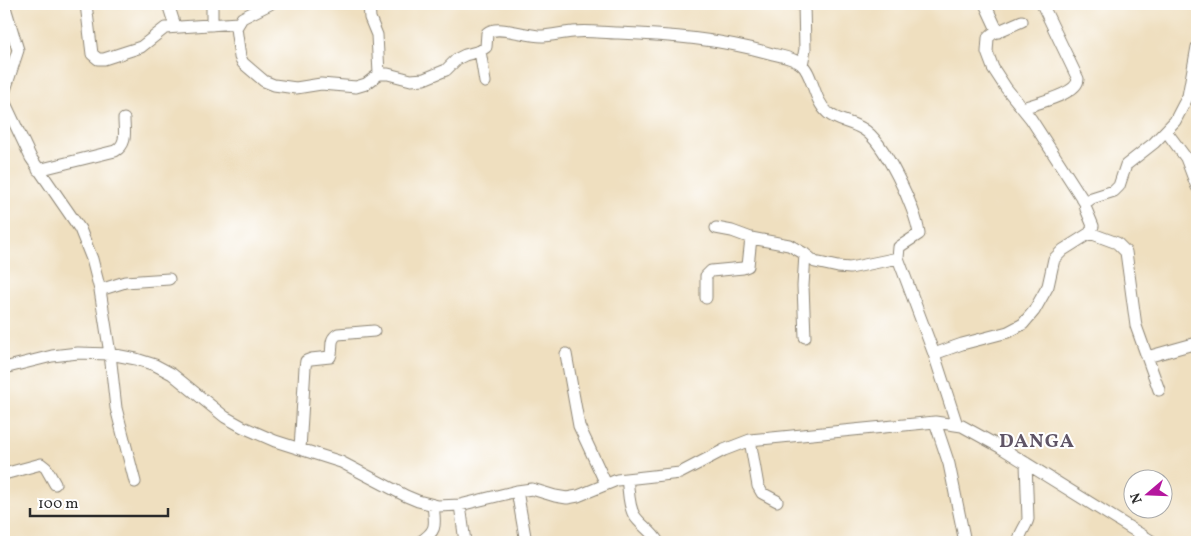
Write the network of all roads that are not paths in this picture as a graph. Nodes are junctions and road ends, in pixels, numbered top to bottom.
1 (4, 4) edge
2 (86, 4) edge
3 (168, 4) edge
4 (212, 4) edge
5 (270, 4) edge
6 (369, 4) edge
7 (804, 4) edge
8 (985, 4) edge
9 (1042, 4) edge
10 (1022, 21) dead end
11 (238, 22) junction
12 (212, 25) junction
13 (175, 26) junction
14 (998, 32) junction
15 (1197, 47) edge
16 (480, 51) junction
17 (802, 65) junction
18 (380, 74) junction
19 (485, 82) dead end
20 (1193, 91) edge
21 (1022, 108) junction
22 (124, 119) dead end
23 (8, 125) edge
24 (1166, 131) junction
25 (38, 170) junction
26 (1195, 173) edge
27 (1197, 187) edge
28 (1085, 203) junction
29 (716, 228) dead end
30 (1090, 233) junction
31 (751, 238) junction
32 (805, 254) junction
33 (898, 258) junction
34 (169, 279) dead end
35 (100, 290) junction
36 (706, 298) dead end
37 (374, 331) dead end
38 (805, 337) dead end
39 (1197, 343) edge
40 (110, 354) junction
41 (566, 354) dead end
42 (934, 354) junction
43 (1147, 358) junction
44 (4, 368) edge
45 (1159, 390) dead end
46 (936, 422) junction
47 (957, 425) junction
48 (750, 440) junction
49 (300, 449) junction
50 (1026, 463) junction
51 (4, 474) edge
52 (627, 479) junction
53 (135, 482) dead end
54 (55, 484) dead end
55 (606, 484) junction
56 (516, 491) junction
57 (777, 501) dead end
58 (433, 505) junction
59 (460, 505) junction
60 (420, 542) edge
61 (465, 542) edge
62 (526, 542) edge
63 (658, 542) edge
64 (965, 542) edge
65 (1019, 542) edge
66 (1153, 542) edge

1 - 23 street
2 - 13 street
3 - 13 street
4 - 12 street
5 - 11 street
6 - 18 street
7 - 17 street
8 - 14 street
9 - 21 street
10 - 14 street
11 - 12 street
11 - 18 street
12 - 13 street
14 - 21 street
15 - 20 street
16 - 17 street
16 - 18 street
16 - 19 street
17 - 33 street
20 - 24 street
21 - 28 street
22 - 25 street
23 - 25 street
24 - 26 street
24 - 28 street
25 - 35 street
26 - 27 street
28 - 30 street
29 - 31 street
30 - 42 street
30 - 43 street
31 - 32 street
31 - 36 street
32 - 33 street
32 - 38 street
33 - 42 street
34 - 35 street
35 - 40 street
37 - 49 street
39 - 43 street
40 - 44 street
40 - 49 street
40 - 53 street
41 - 55 street
42 - 47 street
43 - 45 street
46 - 47 street
46 - 48 street
46 - 64 street
47 - 50 street
48 - 52 street
48 - 57 street
49 - 58 street
50 - 65 street
50 - 66 street
51 - 54 street
52 - 55 street
52 - 63 street
55 - 56 street
56 - 59 street
56 - 62 street
58 - 59 street
58 - 60 street
59 - 61 street

